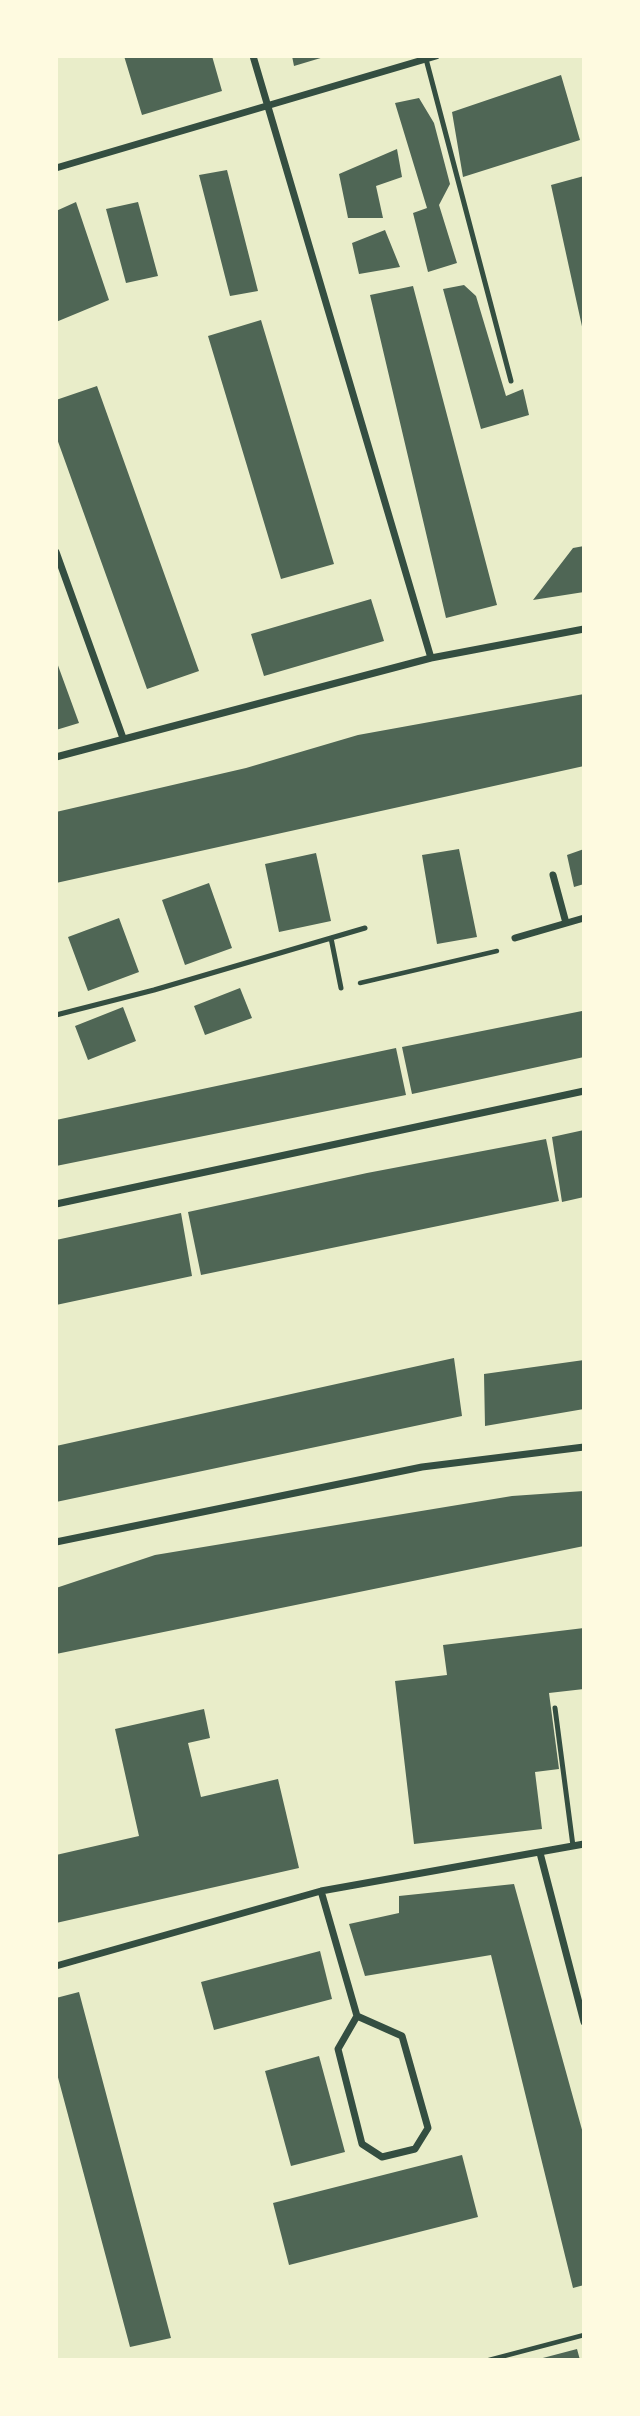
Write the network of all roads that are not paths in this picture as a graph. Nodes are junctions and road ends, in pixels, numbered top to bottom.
1 (253, 56) edge
2 (436, 56) edge
3 (426, 59) junction
4 (267, 106) junction
5 (56, 168) edge
6 (511, 381) dead end
7 (56, 552) edge
8 (584, 629) edge
9 (431, 658) junction
10 (123, 738) junction
11 (56, 757) edge
12 (553, 875) dead end
13 (584, 918) edge
14 (566, 923) junction
15 (365, 928) dead end
16 (331, 938) junction
17 (515, 938) road end
18 (341, 988) road end
19 (56, 1015) edge
20 (584, 1091) edge
21 (56, 1204) edge
22 (584, 1447) edge
23 (56, 1542) edge
24 (555, 1708) dead end
25 (584, 1844) edge
26 (573, 1846) junction
27 (540, 1853) junction
28 (321, 1891) junction
29 (56, 1966) edge
30 (357, 2015) junction
31 (584, 2021) edge

1 - 4 street
2 - 3 street
3 - 4 street
3 - 6 lane
4 - 5 street
4 - 9 street
7 - 10 street
8 - 9 street
9 - 10 street
10 - 11 street
12 - 14 street
13 - 14 street
14 - 17 street
15 - 16 lane
16 - 18 lane
16 - 19 lane
20 - 21 street
22 - 23 street
24 - 26 lane
25 - 26 street
26 - 27 street
27 - 28 street
27 - 31 street
28 - 29 street
28 - 30 street
30 - 30 street

